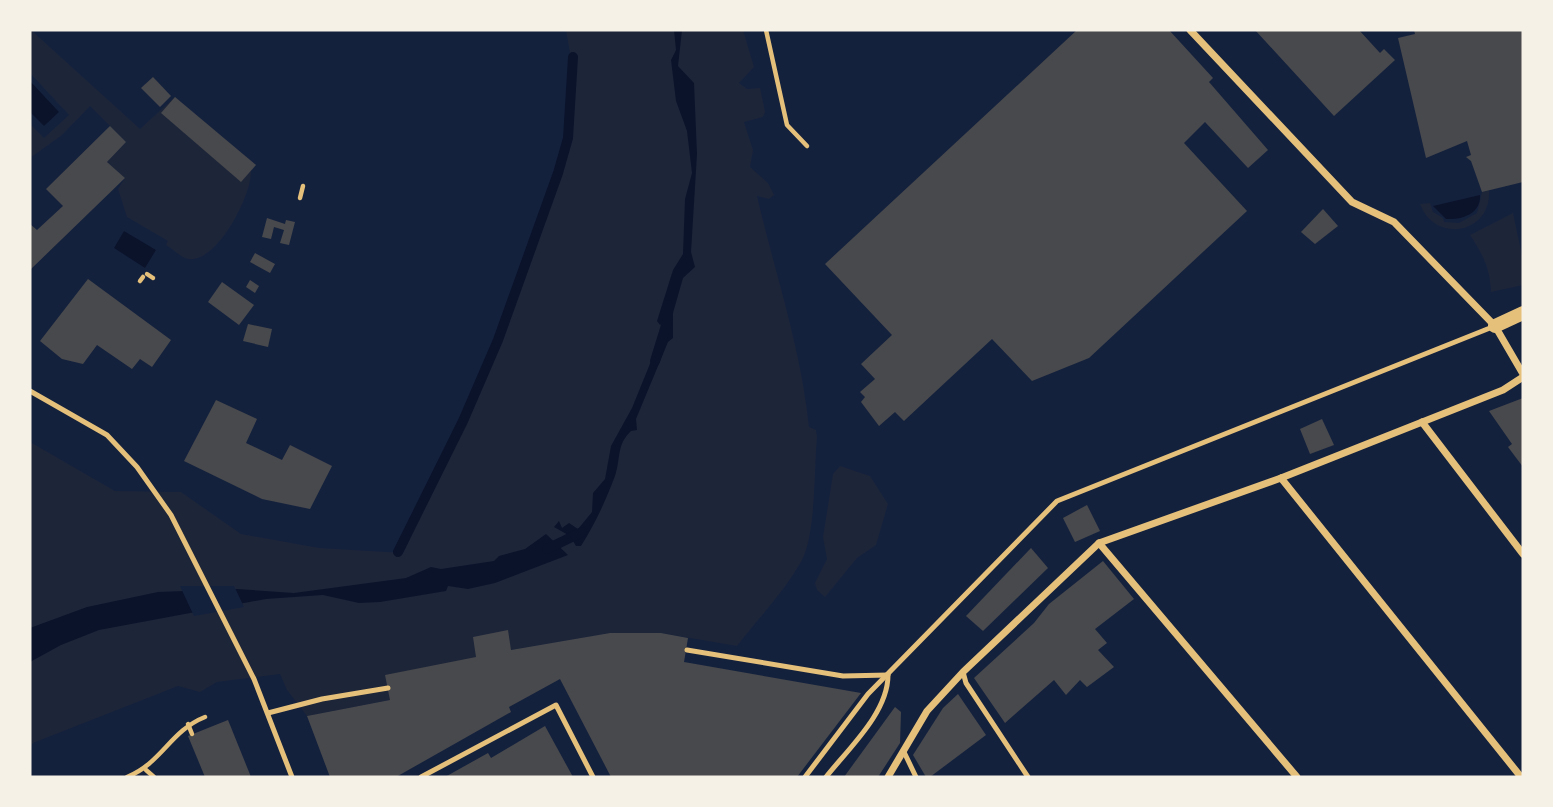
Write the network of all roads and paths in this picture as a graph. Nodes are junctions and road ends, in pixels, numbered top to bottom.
1 (766, 30) edge
2 (1191, 30) edge
3 (807, 146) dead end
4 (303, 186) dead end
5 (300, 198) dead end
6 (143, 277) dead end
7 (153, 278) dead end
8 (1523, 313) edge
9 (1495, 326) junction
10 (1523, 376) edge
11 (30, 391) edge
12 (1422, 422) junction
13 (1280, 478) junction
14 (1098, 543) junction
15 (1523, 554) edge
16 (687, 650) dead end
17 (963, 672) junction
18 (888, 674) junction
19 (388, 688) dead end
20 (268, 713) junction
21 (205, 717) dead end
22 (188, 723) junction
23 (192, 734) dead end
24 (904, 752) junction
25 (146, 770) junction
26 (127, 777) edge
27 (154, 777) edge
28 (292, 777) edge
29 (421, 777) edge
30 (593, 777) edge
31 (805, 777) edge
32 (826, 777) edge
33 (888, 777) edge
34 (916, 777) edge
35 (1028, 777) edge
36 (1297, 777) edge
37 (1521, 777) edge

1 - 3 path
2 - 9 street
4 - 5 path
6 - 7 path
8 - 9 main road
9 - 10 street
9 - 18 lane
10 - 12 street
11 - 20 lane
12 - 13 street
12 - 15 street
13 - 14 street
13 - 37 street
14 - 17 street
14 - 36 street
16 - 18 lane
17 - 24 street
17 - 35 lane
18 - 31 lane
18 - 32 lane
19 - 20 lane
20 - 28 lane
21 - 22 path
22 - 23 path
22 - 25 path
24 - 33 street
24 - 34 lane
25 - 26 path
25 - 27 path
29 - 30 lane

